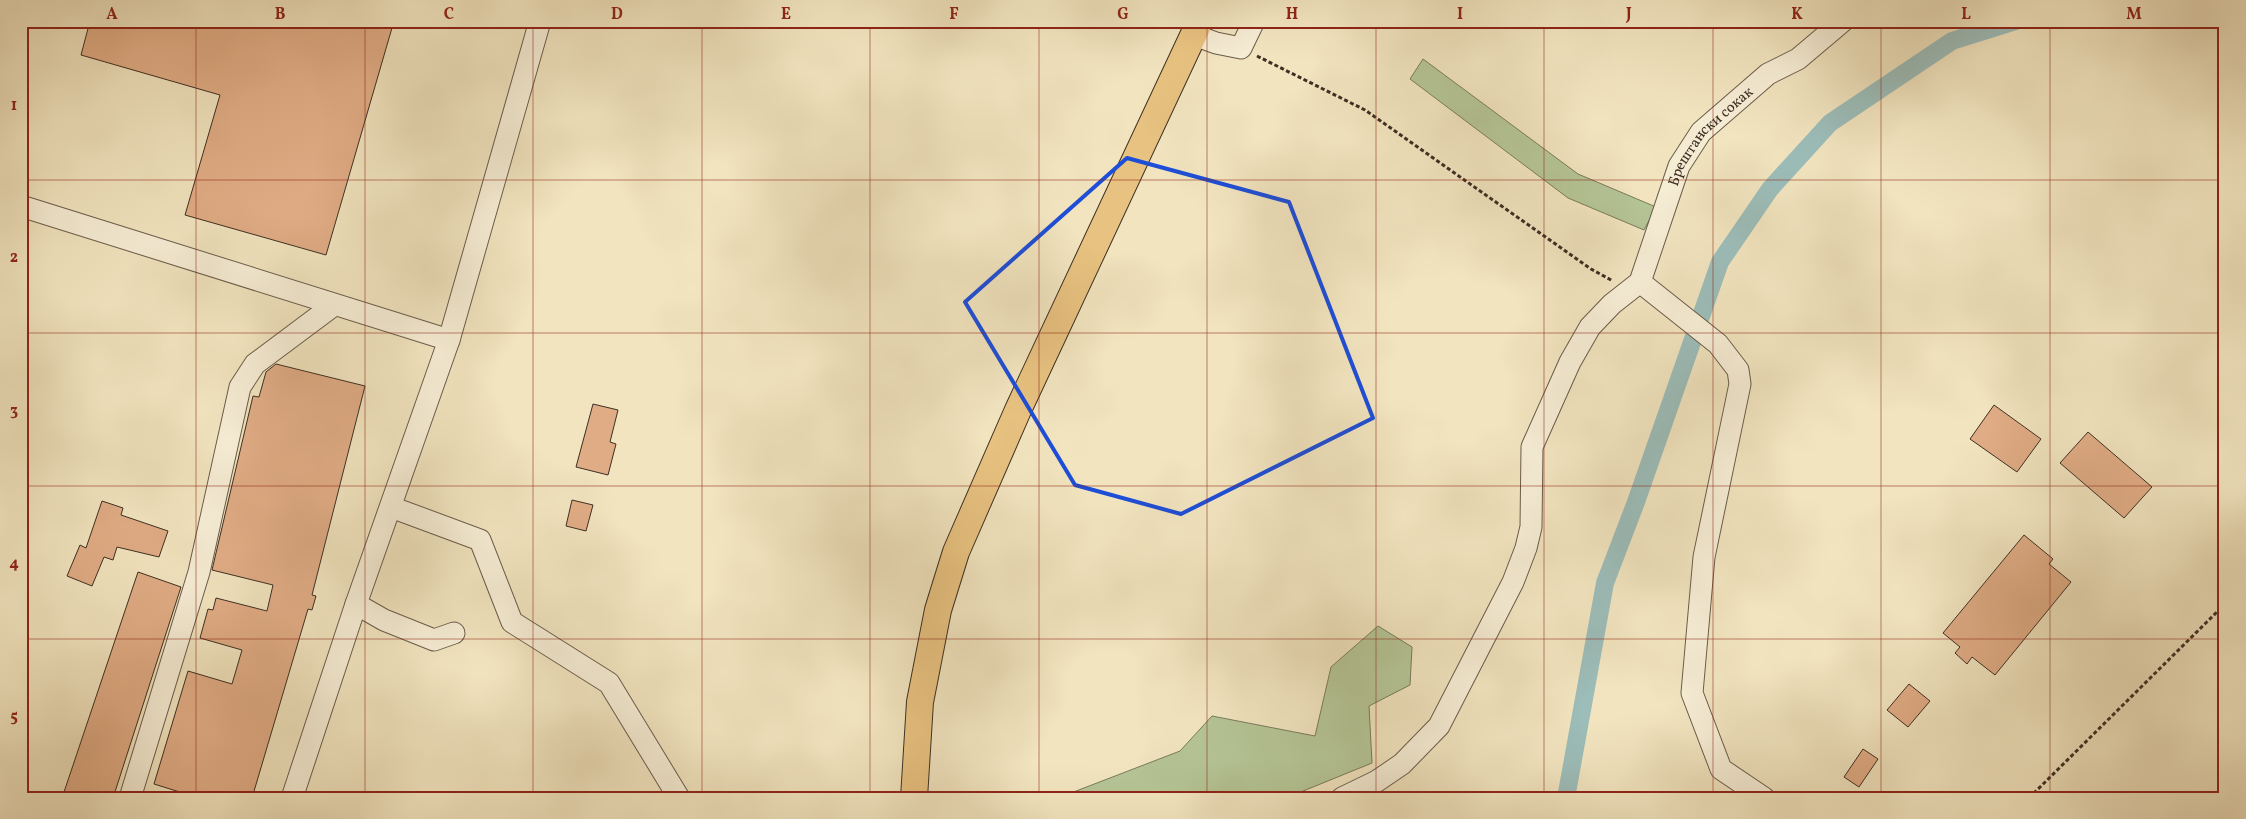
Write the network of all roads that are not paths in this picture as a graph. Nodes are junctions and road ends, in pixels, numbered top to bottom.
1 (540, 21) edge
2 (1254, 21) edge
3 (1843, 21) edge
4 (1197, 28) edge
5 (21, 206) edge
6 (1634, 286) junction
7 (334, 305) junction
8 (449, 340) junction
9 (391, 507) junction
10 (356, 604) junction
11 (454, 634) dead end
12 (130, 798) edge
13 (292, 798) edge
14 (679, 798) edge
15 (914, 798) edge
16 (1342, 798) edge
17 (1764, 798) edge

1 - 8 street
2 - 4 street
3 - 6 street, Брештански сокак
4 - 15 main road
5 - 7 street
6 - 16 street
6 - 17 street
7 - 8 street
7 - 12 street
8 - 9 street
9 - 10 street
9 - 14 street
10 - 11 street
10 - 13 street

